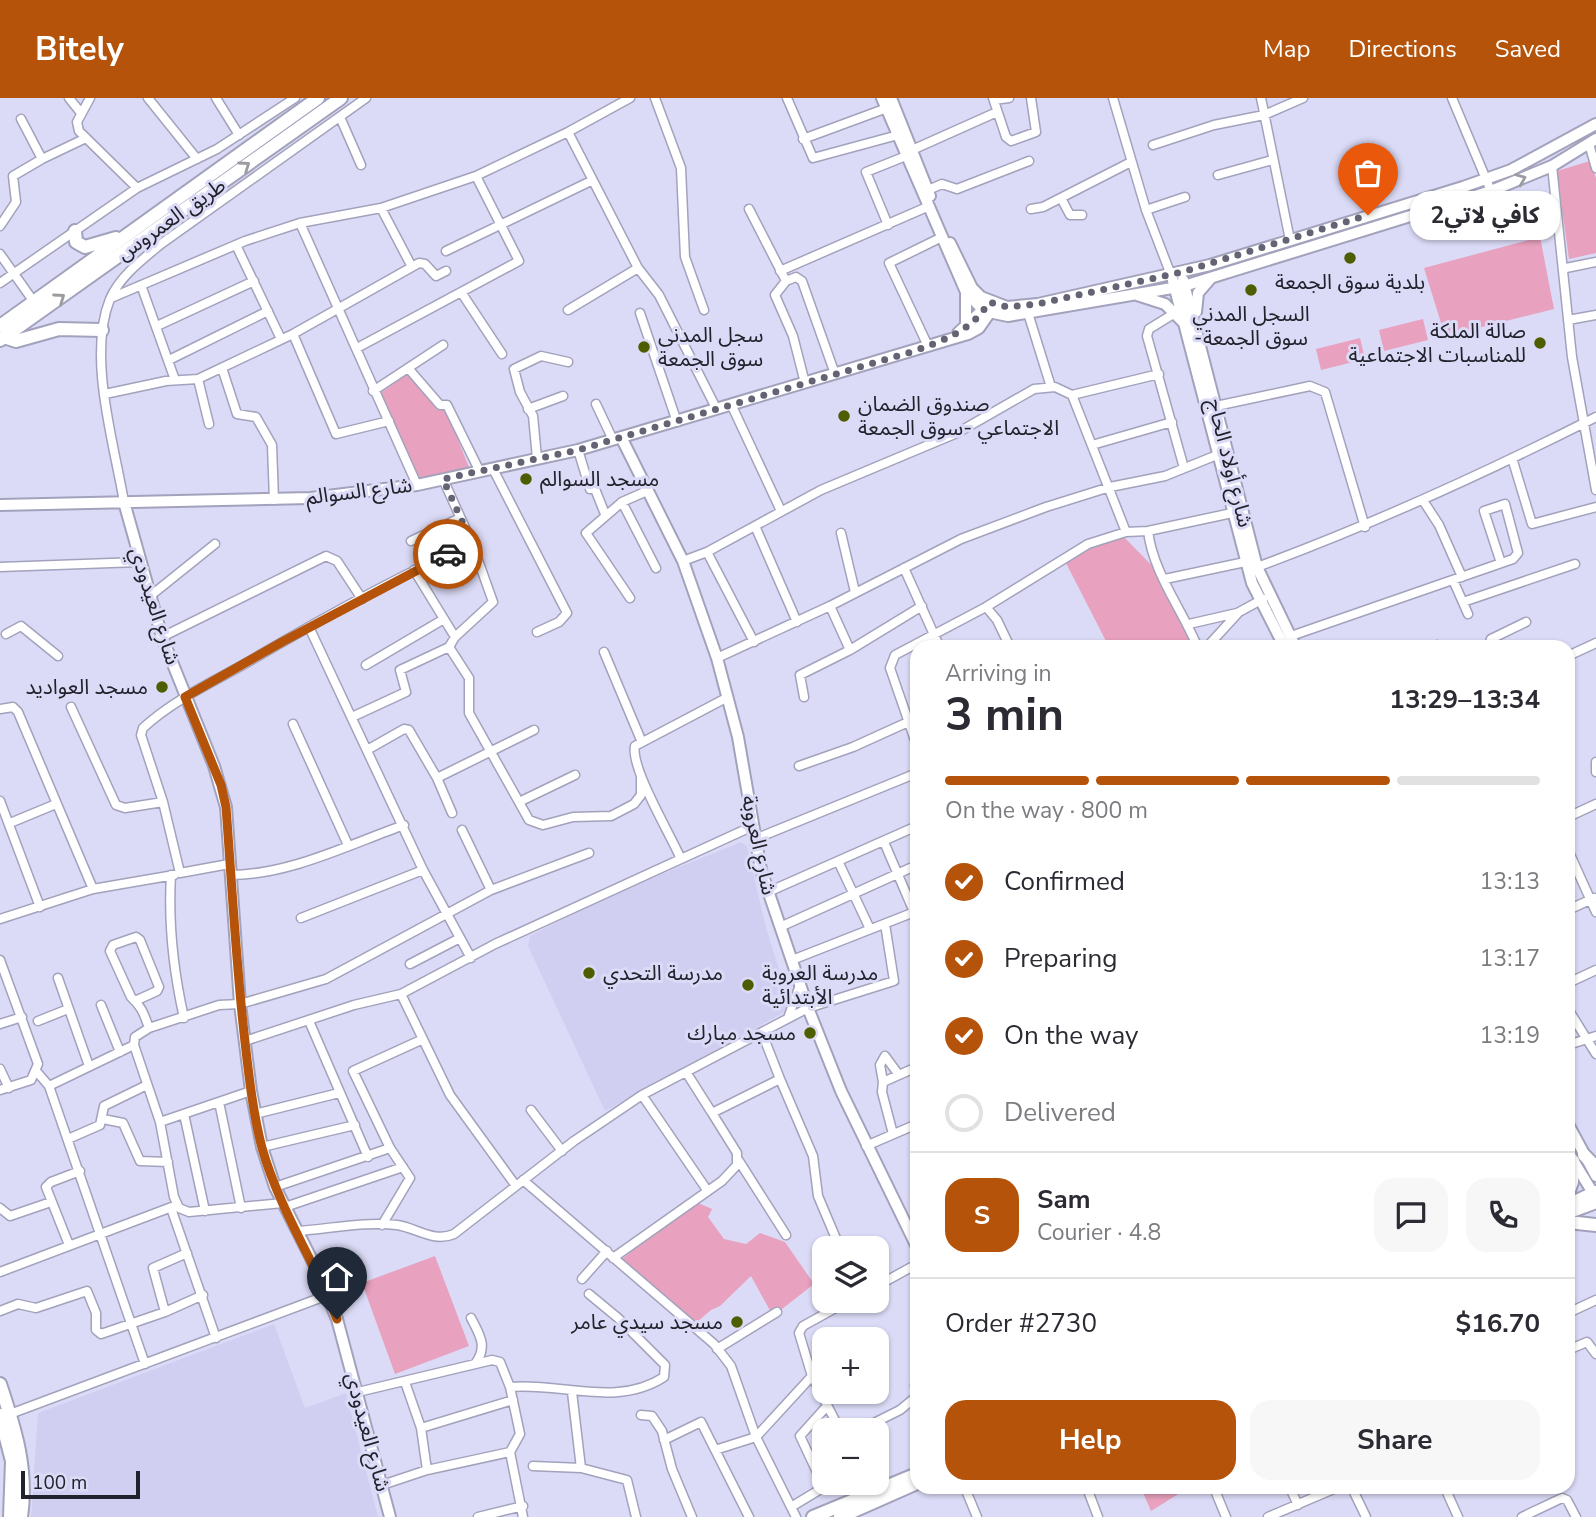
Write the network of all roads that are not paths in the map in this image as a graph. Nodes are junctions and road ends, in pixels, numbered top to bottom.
1 (69, 98) edge
2 (90, 98) edge
3 (148, 98) edge
4 (216, 98) edge
5 (295, 98) edge
6 (318, 98) edge
7 (341, 98) edge
8 (366, 98) edge
9 (610, 98) edge
10 (630, 98) edge
11 (655, 98) edge
12 (787, 98) edge
13 (1009, 98) edge
14 (1031, 98) edge
15 (1113, 98) edge
16 (1261, 98) edge
17 (1303, 98) edge
18 (1452, 98) edge
19 (993, 99) edge
20 (887, 101) edge
21 (614, 107) junction
22 (997, 112) junction
23 (81, 113) junction
24 (1264, 115) junction
25 (340, 117) junction
26 (20, 119) dead end
27 (1596, 124) edge
28 (568, 132) junction
29 (239, 135) junction
30 (898, 135) junction
31 (86, 138) junction
32 (803, 139) junction
33 (1592, 141) edge
34 (1153, 145) dead end
35 (909, 153) junction
36 (42, 159) junction
37 (197, 159) junction
38 (1272, 160) junction
39 (1029, 162) dead end
40 (1130, 162) junction
41 (361, 165) dead end
42 (1552, 166) junction
43 (1596, 168) edge
44 (1218, 175) dead end
45 (476, 176) junction
46 (1487, 179) junction
47 (592, 181) junction
48 (137, 188) junction
49 (928, 190) junction
50 (1491, 191) junction
51 (1185, 197) dead end
52 (1061, 198) junction
53 (927, 207) junction
54 (381, 208) junction
55 (750, 209) dead end
56 (1031, 209) dead end
57 (1146, 210) junction
58 (1082, 215) dead end
59 (300, 223) junction
60 (888, 225) junction
61 (0, 226) edge
62 (501, 227) junction
63 (75, 231) junction
64 (132, 232) junction
65 (1290, 240) junction
66 (236, 245) junction
67 (946, 245) junction
68 (446, 251) dead end
69 (0, 254) edge
70 (1596, 262) edge
71 (412, 267) junction
72 (638, 268) junction
73 (1566, 268) junction
74 (446, 271) dead end
75 (780, 271) junction
76 (15, 273) junction
77 (1223, 273) junction
78 (1177, 274) junction
79 (254, 281) junction
80 (786, 281) junction
81 (0, 283) edge
82 (141, 285) junction
83 (1179, 287) junction
84 (461, 292) junction
85 (966, 292) junction
86 (1124, 294) junction
87 (111, 298) junction
88 (34, 302) junction
89 (340, 307) junction
90 (990, 308) junction
91 (568, 310) dead end
92 (704, 310) dead end
93 (268, 311) junction
94 (640, 313) dead end
95 (1175, 313) junction
96 (1025, 314) junction
97 (1596, 315) edge
98 (1569, 320) junction
99 (158, 326) junction
100 (102, 330) junction
101 (971, 330) junction
102 (1191, 330) junction
103 (1, 334) edge
104 (293, 334) junction
105 (281, 340) junction
106 (443, 345) dead end
107 (928, 346) junction
108 (357, 348) junction
109 (502, 354) dead end
110 (169, 360) junction
111 (568, 362) dead end
112 (222, 368) junction
113 (408, 368) junction
114 (835, 374) junction
115 (1158, 374) junction
116 (198, 379) junction
117 (175, 380) junction
118 (805, 383) junction
119 (1051, 387) junction
120 (373, 391) junction
121 (105, 394) junction
122 (1072, 395) junction
123 (563, 397) dead end
124 (596, 404) dead end
125 (731, 404) junction
126 (1216, 406) junction
127 (716, 408) junction
128 (528, 409) junction
129 (1596, 417) edge
130 (389, 421) junction
131 (677, 422) junction
132 (1172, 422) junction
133 (209, 424) dead end
134 (1582, 424) junction
135 (617, 439) junction
136 (1092, 444) junction
137 (578, 450) junction
138 (1217, 455) junction
139 (537, 458) junction
140 (1512, 458) junction
141 (1184, 468) junction
142 (493, 469) junction
143 (480, 472) junction
144 (1594, 475) edge
145 (443, 479) junction
146 (417, 485) junction
147 (1110, 487) junction
148 (1596, 490) edge
149 (647, 491) junction
150 (274, 500) junction
151 (124, 502) junction
152 (622, 502) junction
153 (1423, 502) junction
154 (0, 505) edge
155 (1596, 507) edge
156 (781, 511) junction
157 (1232, 513) junction
158 (605, 514) junction
159 (460, 517) junction
160 (1532, 524) junction
161 (755, 526) junction
162 (1365, 527) junction
163 (1513, 527) junction
164 (1148, 531) junction
165 (1126, 532) junction
166 (841, 533) dead end
167 (411, 541) dead end
168 (472, 543) junction
169 (215, 544) dead end
170 (707, 552) junction
171 (683, 561) junction
172 (139, 562) junction
173 (1245, 562) junction
174 (1502, 563) junction
175 (1575, 564) dead end
176 (0, 567) edge
177 (1257, 567) junction
178 (656, 568) dead end
179 (904, 568) junction
180 (414, 570) junction
181 (1165, 579) junction
182 (1457, 579) junction
183 (855, 592) junction
184 (149, 597) junction
185 (362, 598) junction
186 (630, 598) dead end
187 (1265, 599) junction
188 (1462, 602) junction
189 (830, 606) junction
190 (922, 606) junction
191 (986, 607) junction
192 (1239, 612) junction
193 (1468, 614) dead end
194 (444, 620) junction
195 (797, 622) junction
196 (1526, 622) dead end
197 (1189, 624) junction
198 (309, 627) junction
199 (537, 632) dead end
200 (2, 634) edge
201 (934, 634) junction
202 (1291, 636) junction
203 (162, 637) junction
204 (455, 637) junction
205 (924, 640) edge
206 (937, 640) edge
207 (1007, 640) edge
208 (1195, 640) edge
209 (1213, 640) edge
210 (1282, 640) edge
211 (1293, 640) edge
212 (1491, 640) edge
213 (754, 642) junction
214 (1596, 643) edge
215 (449, 647) junction
216 (910, 649) edge
217 (850, 650) junction
218 (604, 652) dead end
219 (1575, 653) edge
220 (58, 656) dead end
221 (717, 659) junction
222 (366, 665) dead end
223 (185, 697) junction
224 (728, 697) junction
225 (804, 697) dead end
226 (72, 707) dead end
227 (0, 709) edge
228 (910, 713) edge
229 (352, 716) junction
230 (910, 721) edge
231 (293, 724) dead end
232 (534, 730) dead end
233 (641, 740) junction
234 (367, 750) junction
235 (492, 751) junction
236 (1596, 762) edge
237 (799, 766) dead end
238 (1596, 772) edge
239 (575, 775) dead end
240 (641, 776) junction
241 (910, 776) edge
242 (437, 778) junction
243 (0, 801) edge
244 (163, 802) junction
245 (519, 803) junction
246 (56, 804) junction
247 (1596, 804) edge
248 (452, 813) dead end
249 (1575, 814) edge
250 (10, 823) junction
251 (404, 825) junction
252 (752, 826) junction
253 (910, 829) edge
254 (463, 830) dead end
255 (755, 839) junction
256 (884, 842) junction
257 (348, 845) junction
258 (589, 853) dead end
259 (680, 857) junction
260 (838, 862) junction
261 (1575, 863) edge
262 (910, 868) edge
263 (229, 870) junction
264 (423, 870) junction
265 (180, 873) junction
266 (899, 874) junction
267 (171, 875) junction
268 (93, 889) junction
269 (492, 890) junction
270 (768, 892) junction
271 (853, 892) junction
272 (1594, 898) edge
273 (910, 900) edge
274 (40, 907) junction
275 (1575, 907) edge
276 (446, 912) junction
277 (1596, 912) edge
278 (910, 914) edge
279 (301, 918) dead end
280 (0, 919) edge
281 (885, 924) junction
282 (780, 927) junction
283 (870, 929) junction
284 (460, 938) junction
285 (471, 958) junction
286 (0, 960) edge
287 (792, 960) junction
288 (411, 964) dead end
289 (1596, 970) edge
290 (58, 978) dead end
291 (1575, 980) edge
292 (801, 985) junction
293 (401, 994) junction
294 (135, 1001) junction
295 (101, 1004) dead end
296 (240, 1004) junction
297 (68, 1009) junction
298 (808, 1009) junction
299 (22, 1017) junction
300 (184, 1018) junction
301 (788, 1018) junction
302 (38, 1021) dead end
303 (309, 1021) junction
304 (1575, 1021) edge
305 (0, 1024) edge
306 (149, 1028) junction
307 (762, 1034) junction
308 (1596, 1036) edge
309 (1585, 1039) junction
310 (421, 1040) junction
311 (245, 1041) junction
312 (1575, 1043) edge
313 (134, 1045) junction
314 (120, 1052) junction
315 (1596, 1054) edge
316 (89, 1066) junction
317 (0, 1069) edge
318 (910, 1070) edge
319 (37, 1072) junction
320 (686, 1072) junction
321 (899, 1075) junction
322 (780, 1079) junction
323 (884, 1082) junction
324 (148, 1085) junction
325 (49, 1086) junction
326 (5, 1089) edge
327 (251, 1091) junction
328 (339, 1093) junction
329 (642, 1095) junction
330 (219, 1102) junction
331 (531, 1110) dead end
332 (712, 1113) junction
333 (184, 1114) junction
334 (255, 1114) junction
335 (103, 1119) junction
336 (160, 1122) junction
337 (355, 1125) junction
338 (910, 1127) edge
339 (893, 1134) junction
340 (68, 1139) junction
341 (866, 1146) junction
342 (262, 1147) junction
343 (390, 1148) junction
344 (562, 1151) junction
345 (1575, 1156) edge
346 (368, 1157) junction
347 (739, 1161) junction
348 (168, 1162) junction
349 (403, 1167) junction
350 (1596, 1167) edge
351 (80, 1171) junction
352 (1593, 1177) edge
353 (520, 1183) junction
354 (275, 1187) junction
355 (708, 1191) junction
356 (1595, 1197) edge
357 (51, 1202) junction
358 (1575, 1203) edge
359 (284, 1205) junction
360 (174, 1207) junction
361 (241, 1208) junction
362 (0, 1209) edge
363 (1575, 1209) edge
364 (205, 1211) junction
365 (1575, 1223) edge
366 (382, 1225) junction
367 (1596, 1225) edge
368 (298, 1231) junction
369 (910, 1233) edge
370 (103, 1234) junction
371 (786, 1235) dead end
372 (835, 1236) edge
373 (69, 1245) junction
374 (187, 1253) junction
375 (610, 1254) junction
376 (910, 1268) edge
377 (0, 1272) edge
378 (582, 1279) dead end
379 (889, 1279) edge
380 (589, 1294) dead end
381 (203, 1295) junction
382 (328, 1295) junction
383 (1596, 1300) edge
384 (1575, 1310) edge
385 (0, 1311) edge
386 (165, 1312) junction
387 (777, 1312) dead end
388 (828, 1313) edge
389 (471, 1318) dead end
390 (132, 1324) junction
391 (216, 1338) junction
392 (1575, 1347) edge
393 (717, 1349) junction
394 (1596, 1354) edge
395 (145, 1364) junction
396 (475, 1364) junction
397 (812, 1376) joint
398 (405, 1382) junction
399 (0, 1384) edge
400 (510, 1387) junction
401 (358, 1392) junction
402 (572, 1392) junction
403 (513, 1399) junction
404 (910, 1404) edge
405 (827, 1406) joint
406 (5, 1415) edge
407 (641, 1415) dead end
408 (834, 1418) edge
409 (883, 1418) edge
410 (421, 1428) junction
411 (756, 1437) junction
412 (664, 1440) junction
413 (715, 1450) junction
414 (10, 1451) edge
415 (510, 1452) junction
416 (533, 1466) dead end
417 (581, 1468) junction
418 (427, 1471) junction
419 (910, 1476) edge
420 (889, 1483) edge
421 (382, 1485) junction
422 (910, 1486) edge
423 (967, 1494) edge
424 (1089, 1494) edge
425 (1216, 1494) edge
426 (1293, 1494) edge
427 (1323, 1494) edge
428 (1355, 1494) edge
429 (1448, 1494) edge
430 (857, 1495) edge
431 (1298, 1505) junction
432 (523, 1506) junction
433 (791, 1507) junction
434 (10, 1517) edge
435 (21, 1517) edge
436 (390, 1517) edge
437 (478, 1517) edge
438 (523, 1517) edge
439 (636, 1517) edge
440 (692, 1517) edge
441 (750, 1517) edge
442 (796, 1517) edge
443 (813, 1517) edge
444 (840, 1517) edge
445 (977, 1517) edge
446 (1098, 1517) edge
447 (1226, 1517) edge
448 (1268, 1517) edge
449 (1366, 1517) edge
450 (1458, 1517) edge
451 (1522, 1517) edge
452 (1576, 1517) edge

1 - 23 street
2 - 23 street
3 - 37 street
4 - 29 street
5 - 29 street
6 - 64 main road, طريق العمروس
103 -> 7 main road, طريق العمروس
8 - 25 street
9 - 21 street
10 - 21 street
11 - 92 street
12 - 32 street
13 - 19 street
14 - 22 street
15 - 40 street
16 - 24 street
17 - 24 street
18 - 46 street
19 - 22 street
20 - 30 main road
20 - 32 street
20 - 35 main road
21 - 28 street
22 - 35 street
23 - 31 street
24 - 34 street
24 - 38 street
25 - 41 street
25 - 87 street
26 - 36 street
27 - 46 main road
28 - 45 street
28 - 47 street
29 - 37 street
30 - 32 street
30 - 35 main road
31 - 36 street
31 - 48 street
33 - 42 main road
33 - 43 street
35 - 49 main road
35 - 53 main road
35 - 60 street
36 - 61 street
37 - 48 street
38 - 44 street
38 - 65 street
39 - 49 street
40 - 52 street
40 - 57 street
50 -> 42 main road
42 - 73 street
45 - 54 street
45 - 62 street
46 - 50 street
46 - 65 main road
47 - 62 street
47 - 72 street
48 - 63 street
49 - 67 main road
50 - 77 main road
51 - 57 street
52 - 56 street
52 - 58 street
53 - 60 street
53 - 67 main road
54 - 59 street
54 - 71 street
55 - 75 street
57 - 78 street
59 - 66 street
59 - 89 street
60 - 75 street
62 - 68 street
62 - 84 street
63 - 64 main road
63 - 76 street
64 - 88 main road, طريق العمروس
65 - 78 main road
66 - 79 street
66 - 82 street
67 - 85 main road
67 - 90 main road
67 - 107 street
69 - 76 street
70 - 73 street
71 - 74 street
71 - 89 street
72 - 91 street
72 - 127 street
73 - 98 street
75 - 80 street
76 - 81 street
76 - 88 street
77 - 83 main road
77 - 102 main road
78 - 83 main road, شارع أولاد الحاج
78 - 90 main road
79 - 93 street
79 - 99 street
80 - 114 street
80 - 118 street
82 - 87 street
82 - 99 street
83 - 86 main road
83 - 102 main road, شارع أولاد الحاج
84 - 108 street
84 - 109 street
85 - 90 main road
85 - 101 main road
86 - 95 main road
86 - 96 main road
87 - 100 street
88 - 103 main road, طريق العمروس
89 - 104 street
89 - 108 street
90 - 96 main road
90 - 101 main road
93 - 105 street
93 - 110 street
94 - 131 street
95 - 102 main road
95 - 115 street
96 - 101 main road, شارع السوالم
96 - 119 street
97 - 98 street
98 - 134 street
99 - 110 street
100 - 103 main road
100 - 121 street
101 - 107 main road, شارع السوالم
102 - 126 main road, شارع أولاد الحاج
102 - 138 main road, شارع أولاد الحاج
104 - 105 street
104 - 130 street
105 - 112 street
106 - 113 street
107 - 114 main road, شارع السوالم
108 - 120 street
110 - 117 street
111 - 128 street
112 - 116 street
112 - 150 street
113 - 120 street
113 - 143 street
114 - 118 main road, شارع السوالم
115 - 122 street
115 - 132 street
116 - 117 street
116 - 133 street
117 - 121 street
118 - 125 main road, شارع السوالم
119 - 122 street
119 - 156 street
120 - 130 street
121 - 151 street
122 - 136 street
123 - 128 street
124 - 135 street
125 - 127 main road, شارع السوالم
125 - 156 street
126 - 162 street
126 - 177 main road, شارع أولاد الحاج
127 - 131 main road, شارع السوالم
128 - 139 street
129 - 134 street
130 - 146 street
131 - 135 main road, شارع السوالم
132 - 136 street
132 - 141 street
134 - 140 street
134 - 144 street
135 - 137 main road, شارع السوالم
135 - 149 main road, شارع العروبة
136 - 147 street
137 - 139 main road, شارع السوالم
137 - 158 street
138 - 141 street
138 - 157 main road, شارع أولاد الحاج
139 - 142 main road, شارع السوالم
140 - 153 street
140 - 160 street
141 - 147 street
142 - 143 main road, شارع السوالم
142 - 199 street
143 - 145 main road, شارع السوالم
144 - 148 street
145 - 146 main road, شارع السوالم
145 - 159 street
146 - 150 main road, شارع السوالم
147 - 165 street
147 - 179 street
149 - 152 street
149 - 171 main road, شارع العروبة
150 - 151 main road, شارع السوالم
151 - 154 main road, شارع السوالم
151 - 172 main road, شارع العيدودي
152 - 158 street
152 - 178 street
153 - 162 street
153 - 182 street
155 - 160 street
156 - 161 street
157 - 164 street
157 - 173 main road, شارع أولاد الحاج
158 - 186 street
159 - 167 street
159 - 168 street
160 - 163 street
161 - 170 street
161 - 195 street
162 - 177 street
163 - 174 street
163 - 174 street
164 - 165 street
164 - 181 street
165 - 191 street
166 - 183 street
168 - 180 street
168 - 204 street
169 - 184 street
170 - 171 street
170 - 213 street
171 - 221 main road, شارع العروبة
172 - 176 street
172 - 184 main road, شارع العيدودي
173 - 181 street
173 - 187 main road, شارع أولاد الحاج
174 - 182 street
175 - 188 street
177 - 187 main road, شارع أولاد الحاج
179 - 183 street
179 - 190 street
180 - 185 street
180 - 194 street
181 - 197 street
182 - 188 street
182 - 202 street
183 - 189 street
184 - 203 main road, شارع العيدودي
185 - 198 street
185 - 203 street
187 - 192 street
187 - 202 main road, شارع أولاد الحاج
187 - 210 main road, شارع أولاد الحاج
188 - 193 street
189 - 195 street
189 - 217 street
190 - 201 street
190 - 217 street
191 - 201 street
191 - 207 street
192 - 197 street
192 - 209 street
194 - 204 street
194 - 222 street
195 - 213 street
196 - 212 street
197 - 208 street
198 - 223 street
198 - 229 street
200 - 220 street
201 - 205 street
201 - 206 street
202 - 211 main road, شارع أولاد الحاج
203 - 223 main road, شارع العيدودي
204 - 215 street
213 - 221 street
214 - 219 street
215 - 229 street
215 - 235 street
216 - 228 street
217 - 225 street
218 - 233 street
221 - 224 main road, شارع العروبة
223 - 244 street
223 - 263 main road, شارع العيدودي
224 - 233 street
224 - 252 main road, شارع العروبة
226 - 244 street
227 - 246 street
229 - 234 street
230 - 237 street
231 - 257 street
232 - 235 street
233 - 240 street
234 - 242 street
234 - 251 street
235 - 242 street
235 - 245 street
236 - 238 street
239 - 245 street
240 - 245 street
240 - 259 street
241 - 255 street
242 - 248 street
243 - 250 street
244 - 265 street
246 - 250 street
246 - 268 street
247 - 249 street
250 - 274 street
251 - 257 street
251 - 264 street
252 - 255 main road, شارع العروبة
252 - 259 street
253 - 256 street
254 - 269 street
255 - 270 main road, شارع العروبة
256 - 260 street
256 - 266 street
257 - 263 street
258 - 269 street
259 - 285 street
260 - 270 street
260 - 271 street
261 - 272 street
262 - 266 street
263 - 265 street
263 - 296 main road, شارع العيدودي
264 - 276 street
264 - 279 street
265 - 267 street
266 - 271 street
266 - 273 street
267 - 268 street
267 - 300 street
268 - 274 street
269 - 276 street
270 - 282 main road, شارع العروبة
271 - 282 street
271 - 283 street
272 - 275 street
272 - 277 street
274 - 280 street
276 - 284 street
276 - 296 street
278 - 281 street
281 - 283 street
281 - 298 street
282 - 287 main road, شارع العروبة
283 - 287 street
284 - 285 street
284 - 288 street
285 - 293 street
286 - 299 street
287 - 292 main road, شارع العروبة
289 - 291 street
290 - 297 street
292 - 298 main road, شارع العروبة
292 - 301 street
293 - 303 street
293 - 310 street
294 - 294 street
294 - 306 street
295 - 314 street
296 - 300 street
296 - 311 main road, شارع العيدودي
297 - 302 street
297 - 316 street
298 - 301 street
298 - 341 main road, شارع العروبة
299 - 305 street
299 - 319 street
300 - 306 street
301 - 307 street
303 - 311 street
303 - 328 street
304 - 309 street
306 - 313 street
307 - 320 street
307 - 322 street
308 - 309 street
309 - 312 street
309 - 315 street
310 - 343 street
310 - 353 street
311 - 327 main road, شارع العيدودي
313 - 314 street
313 - 324 street
314 - 316 street
316 - 325 street
317 - 326 street
318 - 321 street
319 - 325 street
319 - 326 street
320 - 329 street
320 - 332 street
321 - 323 street
321 - 323 street
322 - 332 street
322 - 372 street
323 - 339 street
324 - 335 street
324 - 336 street
325 - 340 street
327 - 330 street
327 - 334 main road, شارع العيدودي
328 - 334 street
328 - 337 street
329 - 344 street
329 - 355 street
330 - 333 street
330 - 361 street
331 - 344 street
332 - 347 street
333 - 336 street
333 - 364 street
334 - 342 main road, شارع العيدودي
335 - 340 street
335 - 348 street
336 - 348 street
337 - 342 street
337 - 346 street
338 - 339 street
339 - 341 street
340 - 351 street
341 - 369 main road, شارع العروبة
342 - 354 main road, شارع العيدودي
343 - 346 street
343 - 349 street
344 - 353 street
345 - 350 main road
345 - 352 main road
346 - 354 street
347 - 355 street
347 - 371 street
348 - 360 street
349 - 359 street
349 - 366 street
351 - 357 street
351 - 370 street
352 - 356 main road
353 - 366 street
353 - 375 street
354 - 359 main road, شارع العيدودي
355 - 375 street
356 - 358 main road
356 - 363 main road
357 - 362 street
357 - 373 street
359 - 361 street
359 - 368 main road, شارع العيدودي
360 - 364 street
360 - 370 street
360 - 374 street
361 - 364 street
365 - 367 main road
366 - 368 street
368 - 382 main road, شارع العيدودي
370 - 373 street
370 - 390 street
373 - 377 street
374 - 381 street
374 - 386 street
375 - 378 street
375 - 393 street
376 - 379 street
380 - 402 street
381 - 386 street
381 - 391 street
382 - 391 street
382 - 401 main road, شارع العيدودي
383 - 384 street
385 - 390 street
386 - 390 street
387 - 393 street
388 - 397 street
389 - 396 street
390 - 395 street
391 - 395 street
392 - 394 street
393 - 411 street
395 - 406 street
396 - 398 street
396 - 400 street
397 - 411 street
398 - 401 street
398 - 410 street
399 - 406 main road
400 - 402 street
400 - 403 street
401 - 421 main road, شارع العيدودي
402 - 417 street
403 - 410 street
403 - 415 street
404 - 409 street
405 - 408 street
405 - 433 street
406 - 414 main road
407 - 412 street
410 - 418 street
411 - 413 street
411 - 433 street
412 - 413 street
412 - 440 street
413 - 441 street
414 - 434 main road
414 - 435 main road
415 - 418 street
415 - 432 street
416 - 417 street
417 - 439 street
418 - 421 street
419 - 420 main road
421 - 436 main road, شارع العيدودي
422 - 444 main road
423 - 445 street
424 - 446 street
425 - 447 street
426 - 431 street
427 - 431 street
428 - 449 street
429 - 450 street
430 - 443 main road
431 - 448 street
432 - 437 street
432 - 438 street
433 - 442 street
451 - 452 street

